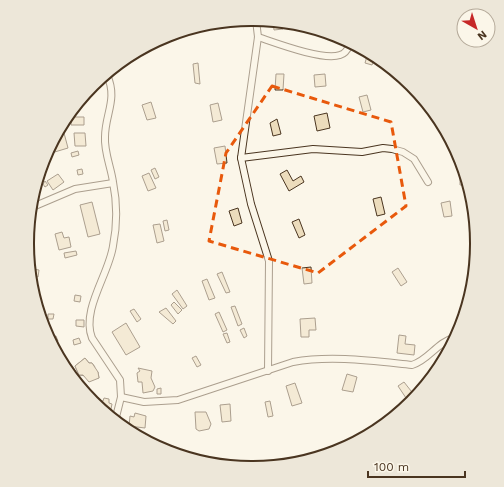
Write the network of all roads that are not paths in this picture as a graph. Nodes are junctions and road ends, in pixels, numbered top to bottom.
1 (257, 26) edge
2 (258, 37) junction
3 (347, 48) edge
4 (109, 80) edge
5 (241, 158) junction
6 (428, 182) dead end
7 (113, 183) junction
8 (38, 205) edge
9 (446, 341) edge
10 (268, 371) junction
11 (121, 397) junction
12 (117, 413) edge

1 - 2 street
2 - 3 street
2 - 5 street
4 - 7 street
5 - 6 street
5 - 10 street
7 - 8 street
7 - 11 street
9 - 10 street
10 - 11 street
11 - 12 street

